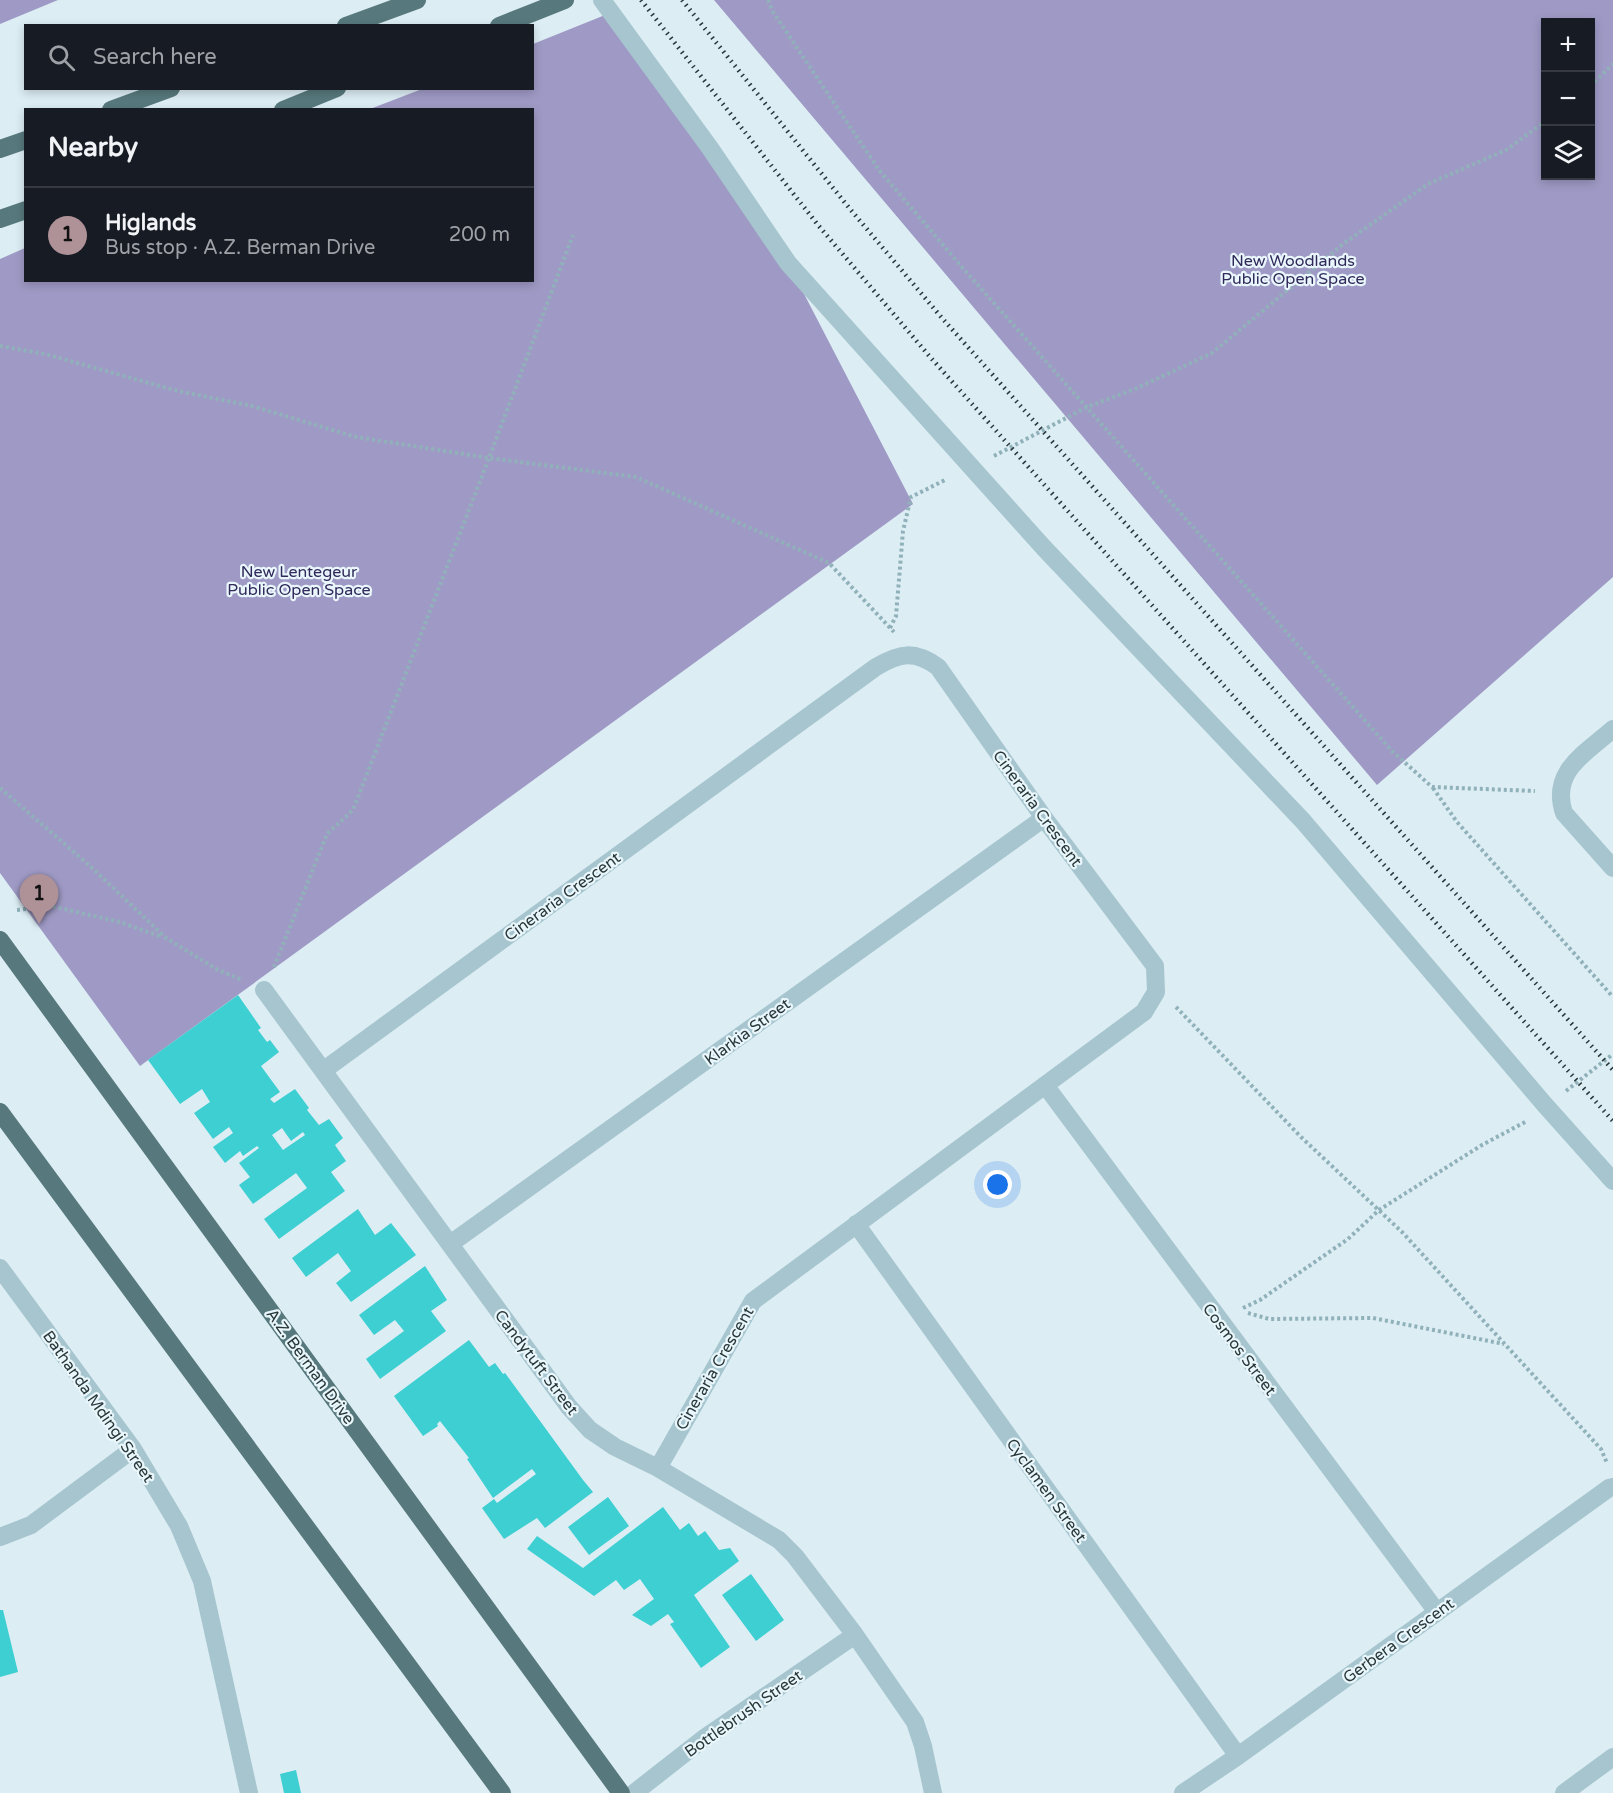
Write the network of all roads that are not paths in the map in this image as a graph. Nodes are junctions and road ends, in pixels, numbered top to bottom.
1 (417, 0) edge
2 (565, 0) edge
3 (602, 0) edge
4 (351, 24) edge
5 (504, 24) edge
6 (166, 90) edge
7 (332, 90) edge
8 (116, 108) edge
9 (288, 108) edge
10 (24, 141) edge
11 (0, 149) edge
12 (24, 211) edge
13 (0, 219) edge
14 (1613, 729) edge
15 (1044, 819) junction
16 (1613, 868) edge
17 (0, 940) edge
18 (264, 990) road end
19 (324, 1070) junction
20 (1045, 1085) junction
21 (0, 1112) edge
22 (1613, 1181) edge
23 (856, 1224) junction
24 (450, 1245) junction
25 (0, 1268) edge
26 (133, 1449) junction
27 (658, 1468) junction
28 (1611, 1487) edge
29 (0, 1537) edge
30 (1437, 1612) junction
31 (855, 1635) junction
32 (1238, 1756) junction
33 (1613, 1757) edge
34 (248, 1793) edge
35 (502, 1793) edge
36 (621, 1793) edge
37 (634, 1793) edge
38 (933, 1793) edge
39 (1183, 1793) edge
40 (1564, 1793) edge

1 - 4 main road
2 - 5 main road
3 - 22 street
6 - 8 main road
7 - 9 main road
10 - 11 main road
12 - 13 main road
14 - 16 street
15 - 19 street, Cineraria Crescent
15 - 20 street, Cineraria Crescent
15 - 24 street, Klarkia Street
17 - 36 main road, A.Z. Berman Drive
18 - 19 street, Candytuft Street
19 - 24 street, Candytuft Street
20 - 23 street, Cineraria Crescent
20 - 30 street, Cosmos Street
21 - 35 main road
23 - 27 street, Cineraria Crescent
23 - 32 street, Cyclamen Street
24 - 27 street, Candytuft Street
25 - 26 street, Bathanda Mdingi Street
26 - 29 street
26 - 34 street, Bathanda Mdingi Street
27 - 31 street, Candytuft Street
28 - 30 street, Gerbera Crescent
30 - 32 street, Gerbera Crescent
31 - 37 street, Bottlebrush Street
31 - 38 street, Candytuft Street
32 - 39 street, Gerbera Crescent
33 - 40 street

